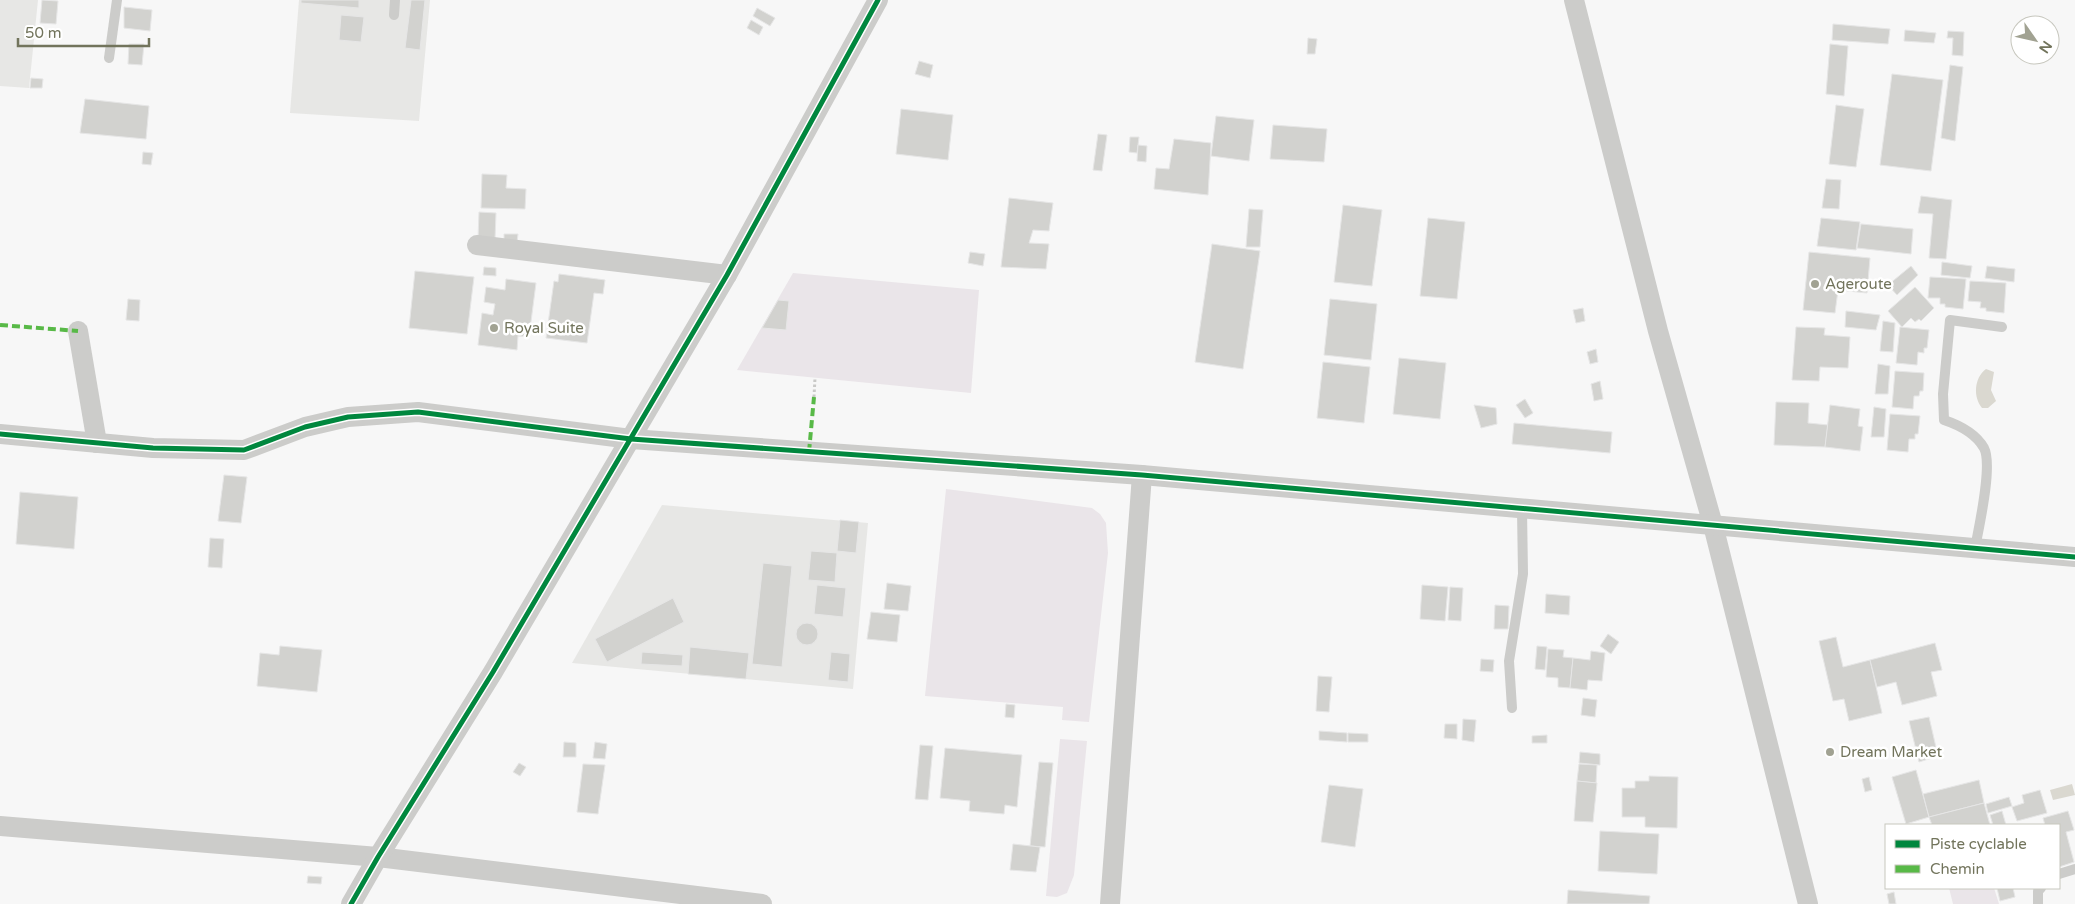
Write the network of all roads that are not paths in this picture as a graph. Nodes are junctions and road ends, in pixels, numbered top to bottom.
1 (117, 0) edge
2 (396, 0) edge
3 (878, 0) edge
4 (1574, 0) edge
5 (394, 14) dead end
6 (109, 58) dead end
7 (478, 245) dead end
8 (727, 275) junction
9 (2002, 327) dead end
10 (78, 331) dead end
11 (0, 434) edge
12 (631, 439) junction
13 (97, 443) junction
14 (1142, 475) junction
15 (1522, 510) junction
16 (1713, 525) junction
17 (1975, 548) junction
18 (2075, 557) edge
19 (1512, 708) dead end
20 (0, 826) edge
21 (378, 857) junction
22 (2075, 869) edge
23 (2060, 874) edge
24 (2040, 889) edge
25 (352, 904) edge
26 (762, 904) edge
27 (1110, 904) edge
28 (1808, 904) edge
29 (2038, 904) edge

1 - 6 lane
2 - 5 lane
3 - 8 street
4 - 16 street
7 - 8 street
8 - 12 street
9 - 17 lane
10 - 13 street
11 - 13 street
12 - 13 street
12 - 14 street
12 - 21 street
14 - 15 street
14 - 27 street
15 - 16 street
15 - 19 lane
16 - 17 street
16 - 28 street
17 - 18 street
20 - 21 street
21 - 25 street
21 - 26 street
22 - 23 lane
24 - 29 lane

